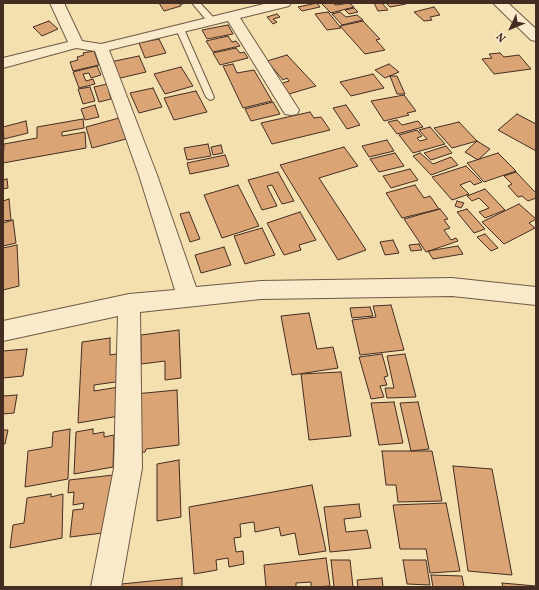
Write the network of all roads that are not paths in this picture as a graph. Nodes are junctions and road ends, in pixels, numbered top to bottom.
1 (56, 3) edge
2 (196, 3) edge
3 (284, 3) edge
4 (500, 3) edge
5 (231, 15) junction
6 (211, 20) junction
7 (180, 29) junction
8 (536, 37) edge
9 (76, 44) junction
10 (101, 48) junction
11 (3, 63) edge
12 (210, 97) dead end
13 (291, 110) dead end
14 (536, 296) edge
15 (189, 298) junction
16 (129, 304) junction
17 (3, 331) edge
18 (106, 587) edge

1 - 9 street
2 - 6 lane
3 - 5 street
4 - 8 street
5 - 6 street
5 - 13 street
6 - 7 street
7 - 10 street
7 - 12 lane
9 - 10 street
9 - 11 street
10 - 15 street
14 - 15 street
15 - 16 street
16 - 17 street
16 - 18 street

